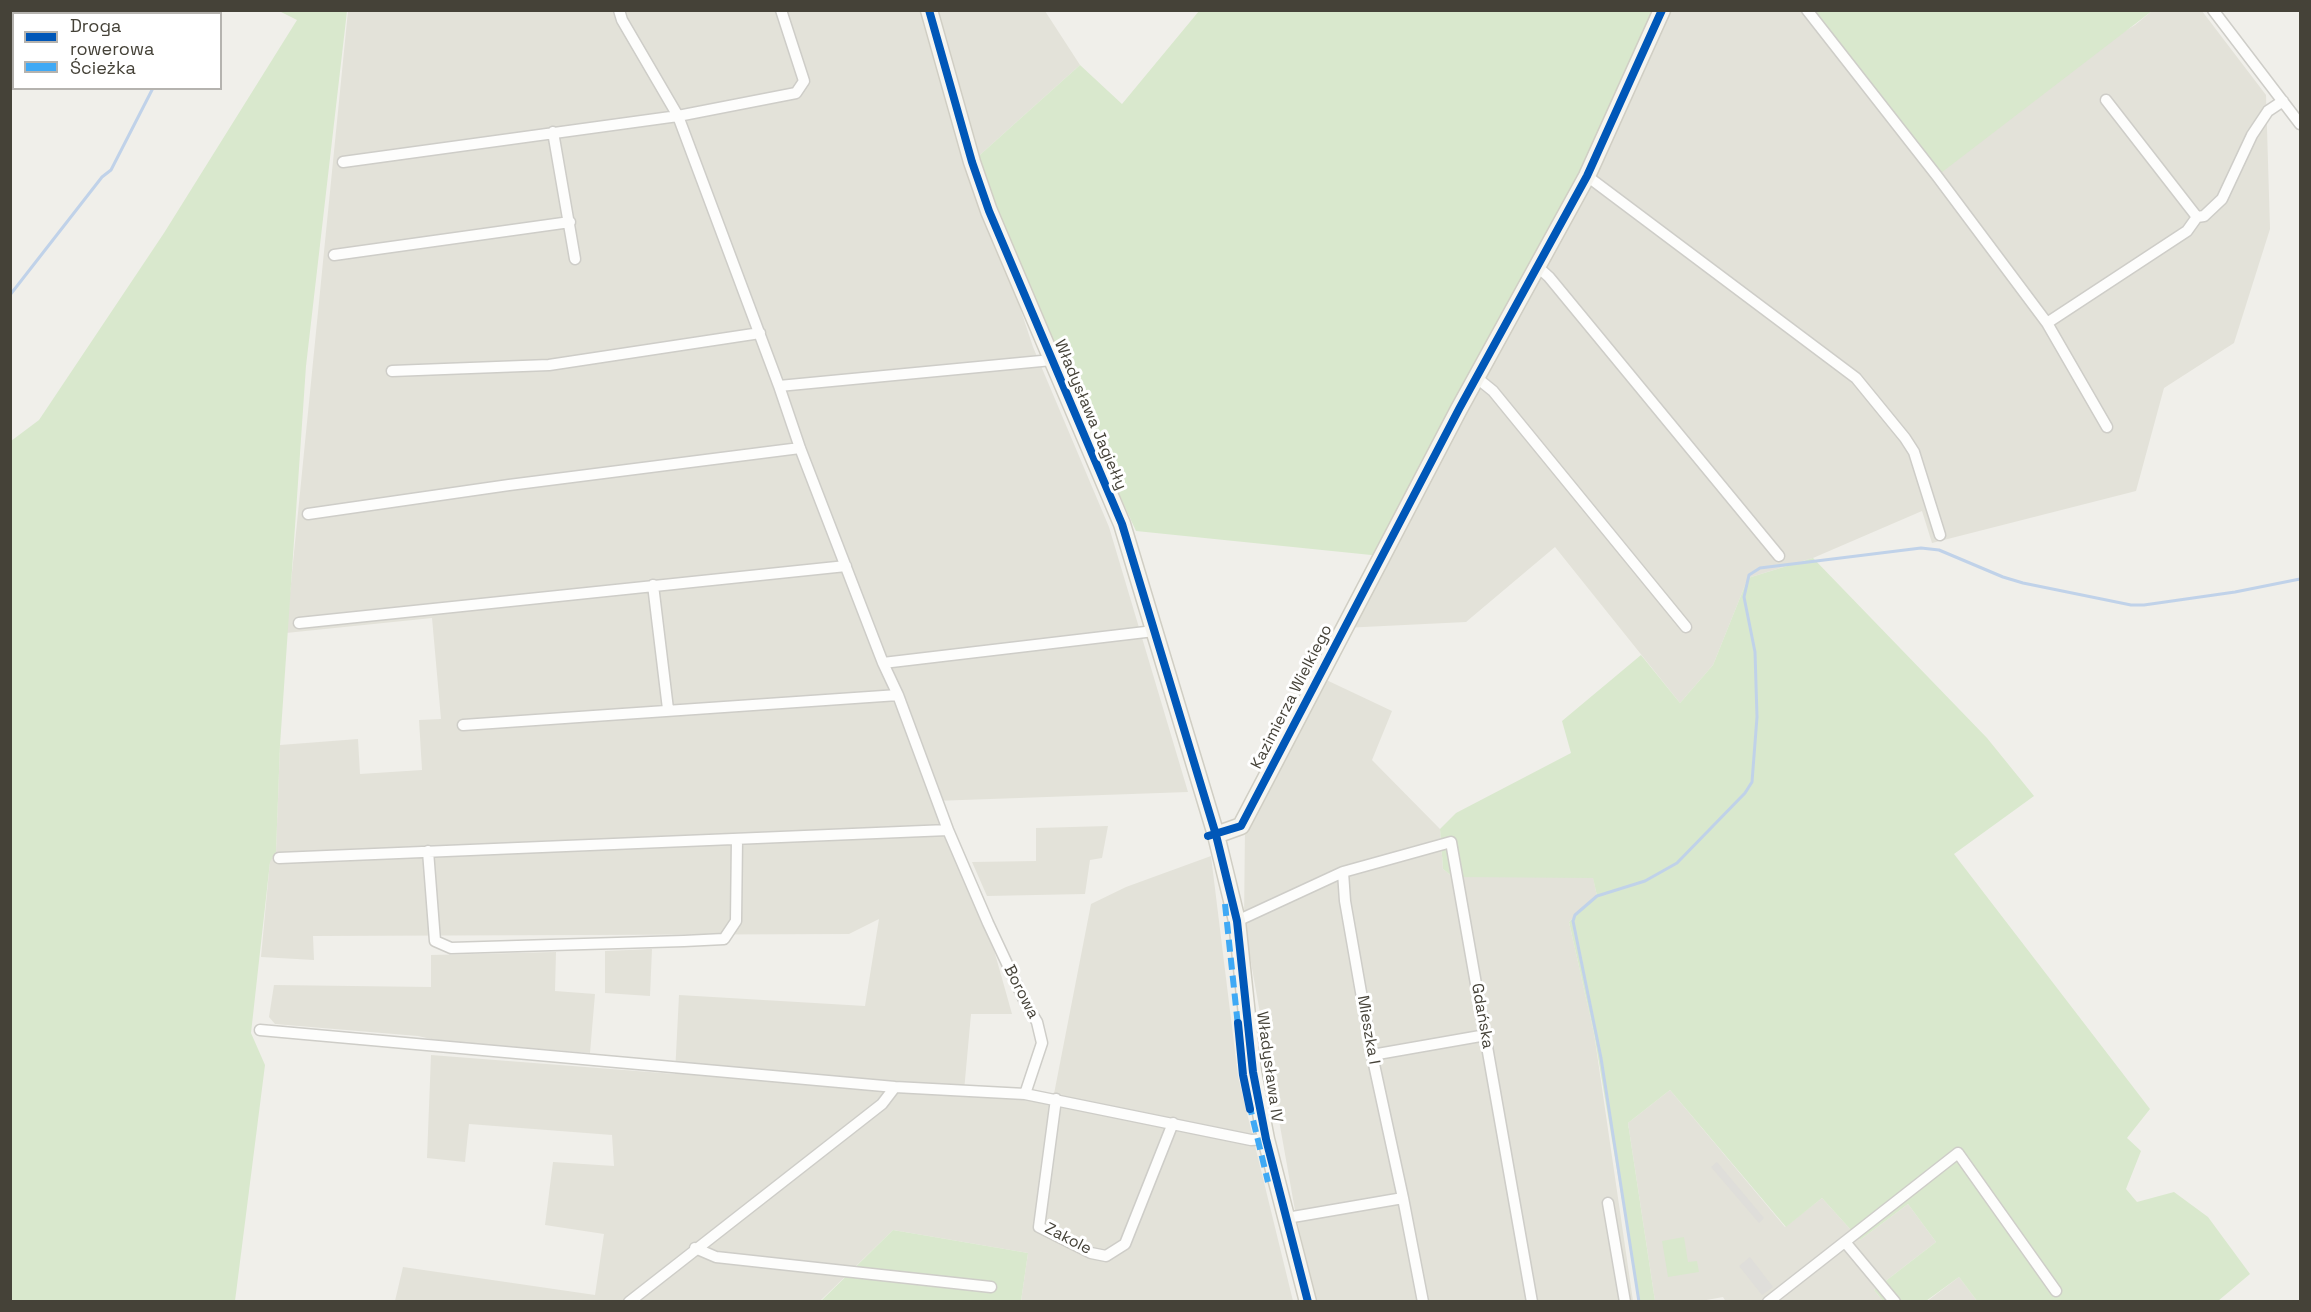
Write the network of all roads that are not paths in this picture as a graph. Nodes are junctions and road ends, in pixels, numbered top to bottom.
1 (619, 10) edge
2 (781, 10) edge
3 (928, 10) edge
4 (1662, 10) edge
5 (1807, 10) edge
6 (2213, 10) edge
7 (2106, 100) dead end
8 (2283, 101) junction
9 (678, 116) junction
10 (2301, 124) edge
11 (553, 132) junction
12 (344, 162) dead end
13 (1587, 176) junction
14 (2197, 218) junction
15 (570, 222) junction
16 (334, 255) dead end
17 (575, 259) dead end
18 (1539, 268) junction
19 (2047, 323) junction
20 (760, 333) junction
21 (1052, 360) junction
22 (392, 371) dead end
23 (1477, 378) junction
24 (779, 386) junction
25 (2107, 427) dead end
26 (800, 448) junction
27 (308, 514) dead end
28 (1940, 536) dead end
29 (1779, 556) dead end
30 (846, 566) junction
31 (653, 585) junction
32 (299, 623) dead end
33 (1686, 627) dead end
34 (1154, 631) junction
35 (883, 663) junction
36 (898, 695) junction
37 (668, 709) junction
38 (463, 725) dead end
39 (948, 830) junction
40 (1216, 835) junction
41 (737, 839) junction
42 (428, 851) junction
43 (279, 858) dead end
44 (1343, 872) junction
45 (1237, 921) junction
46 (260, 1030) dead end
47 (1486, 1035) junction
48 (1372, 1055) junction
49 (896, 1087) junction
50 (1024, 1094) junction
51 (1056, 1099) junction
52 (1173, 1123) junction
53 (1266, 1139) junction
54 (1403, 1198) junction
55 (1608, 1203) dead end
56 (1287, 1218) junction
57 (1845, 1242) junction
58 (695, 1248) junction
59 (991, 1287) dead end
60 (2056, 1291) dead end
61 (629, 1302) edge
62 (1308, 1302) edge
63 (1424, 1302) edge
64 (1532, 1302) edge
65 (1625, 1302) edge
66 (1768, 1302) edge
67 (1895, 1302) edge

1 - 9 street, Borowa
2 - 9 street
3 - 21 street, Władysława Jagiełły
4 - 13 street, Kazimierza Wielkiego
5 - 19 street
6 - 8 street
7 - 14 street
8 - 10 street
8 - 14 street
9 - 11 street
9 - 20 street, Borowa
11 - 12 street
11 - 15 street
13 - 18 street, Kazimierza Wielkiego
13 - 28 street
14 - 19 street
15 - 16 street
15 - 17 street
18 - 23 street, Kazimierza Wielkiego
18 - 29 street
19 - 25 street
20 - 22 street
20 - 24 street, Borowa
21 - 24 street
21 - 34 street, Władysława Jagiełły
23 - 33 street
23 - 40 street, Kazimierza Wielkiego
24 - 26 street, Borowa
26 - 27 street
26 - 30 street, Borowa
30 - 31 street
30 - 35 street, Borowa
31 - 32 street
31 - 37 street
34 - 35 street
34 - 40 street, Władysława Jagiełły
35 - 36 street, Borowa
36 - 37 street
36 - 39 street, Borowa
37 - 38 street
39 - 41 street
39 - 50 street, Borowa
40 - 45 street, Władysława IV
41 - 42 street
41 - 42 street
42 - 43 street
44 - 45 street
44 - 47 street, Gdańska
44 - 48 street, Mieszka I
45 - 53 street, Władysława IV
46 - 49 street
47 - 48 street
47 - 64 street, Gdańska
48 - 54 street, Mieszka I
49 - 50 street
49 - 58 street
50 - 51 street
51 - 52 street
51 - 52 street, Zakole
52 - 53 street
53 - 56 street, Władysława IV
54 - 56 street
54 - 63 street, Mieszka I
55 - 65 street
56 - 62 street, Władysława IV
57 - 60 street
57 - 66 street
57 - 67 street
58 - 59 street
58 - 61 street

